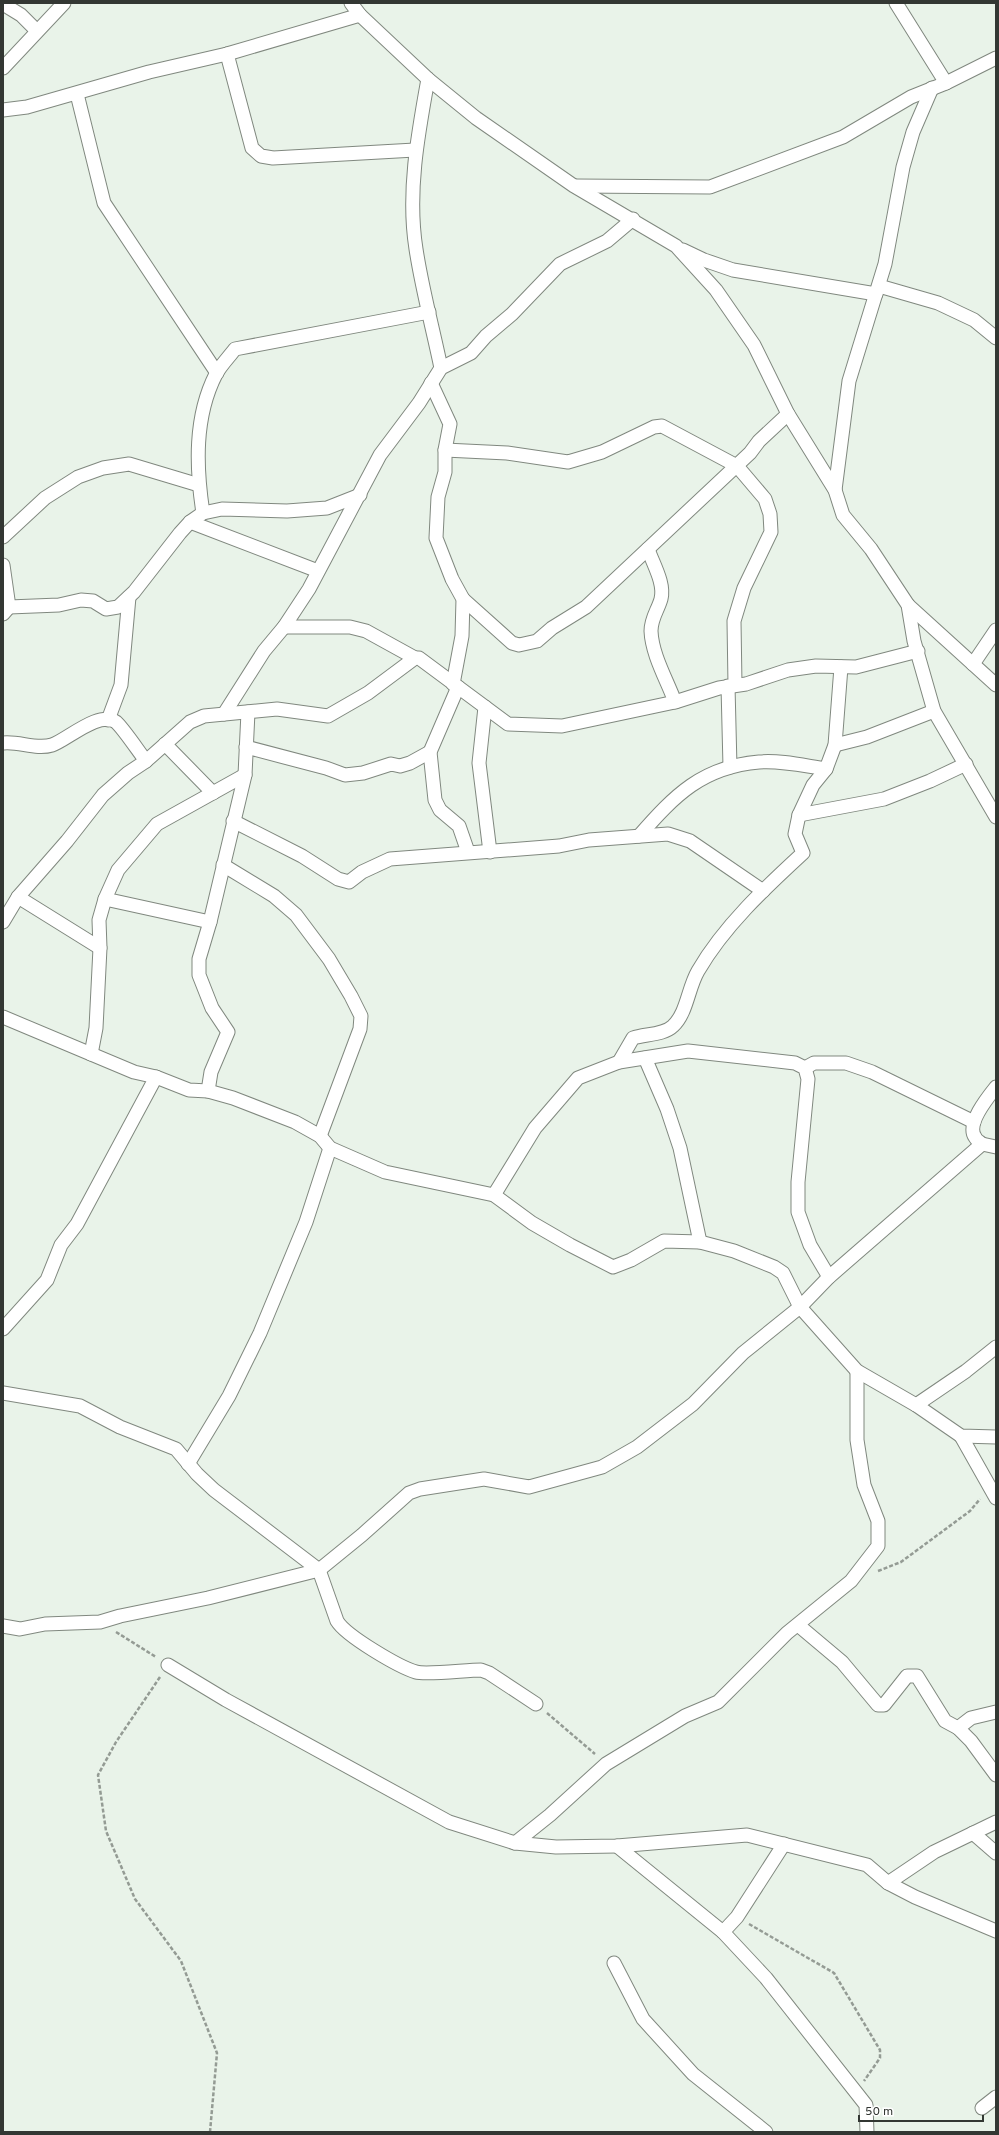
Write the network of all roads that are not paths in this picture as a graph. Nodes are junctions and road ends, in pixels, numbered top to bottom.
1 (64, 3) edge
2 (352, 3) edge
3 (896, 3) edge
4 (3, 4) edge
5 (360, 15) junction
6 (37, 30) junction
7 (227, 54) junction
8 (995, 60) edge
9 (3, 68) edge
10 (428, 78) junction
11 (946, 83) junction
12 (932, 88) junction
13 (77, 94) junction
14 (3, 110) edge
15 (416, 150) junction
16 (574, 186) junction
17 (633, 219) junction
18 (676, 246) junction
19 (878, 290) junction
20 (429, 312) junction
21 (996, 338) edge
22 (441, 368) junction
23 (217, 373) junction
24 (431, 383) junction
25 (788, 414) junction
26 (445, 450) junction
27 (737, 466) junction
28 (199, 486) junction
29 (835, 490) junction
30 (360, 495) junction
31 (203, 513) junction
32 (190, 522) junction
33 (3, 536) edge
34 (648, 549) junction
35 (3, 564) edge
36 (318, 571) junction
37 (128, 598) junction
38 (463, 599) junction
39 (908, 605) junction
40 (6, 610) edge
41 (284, 627) junction
42 (996, 630) edge
43 (918, 651) junction
44 (415, 658) junction
45 (973, 664) junction
46 (841, 667) junction
47 (996, 685) edge
48 (456, 686) junction
49 (731, 686) junction
50 (675, 702) junction
51 (485, 707) junction
52 (934, 711) junction
53 (248, 712) junction
54 (224, 714) junction
55 (108, 720) junction
56 (3, 743) edge
57 (165, 744) junction
58 (835, 745) junction
59 (246, 747) junction
60 (430, 752) junction
61 (146, 761) junction
62 (966, 764) junction
63 (730, 767) junction
64 (826, 769) junction
65 (245, 775) junction
66 (213, 793) junction
67 (799, 815) junction
68 (996, 817) edge
69 (233, 821) junction
70 (639, 836) junction
71 (468, 852) junction
72 (490, 852) junction
73 (223, 865) junction
74 (763, 891) junction
75 (18, 897) junction
76 (105, 900) junction
77 (6, 907) edge
78 (3, 922) edge
79 (210, 922) junction
80 (100, 948) junction
81 (3, 1017) edge
82 (91, 1054) junction
83 (645, 1058) junction
84 (619, 1062) junction
85 (805, 1068) junction
86 (156, 1077) junction
87 (996, 1087) edge
88 (208, 1091) junction
89 (974, 1122) junction
90 (320, 1136) junction
91 (982, 1144) junction
92 (996, 1147) edge
93 (330, 1148) junction
94 (494, 1195) junction
95 (700, 1242) junction
96 (829, 1277) junction
97 (800, 1307) junction
98 (3, 1329) edge
99 (996, 1347) edge
100 (857, 1371) junction
101 (3, 1393) edge
102 (916, 1405) junction
103 (960, 1436) junction
104 (996, 1437) edge
105 (188, 1464) junction
106 (992, 1494) edge
107 (319, 1570) junction
108 (798, 1625) junction
109 (3, 1626) edge
110 (168, 1665) road end
111 (536, 1704) road end
112 (996, 1712) edge
113 (958, 1728) junction
114 (996, 1775) edge
115 (996, 1822) edge
116 (973, 1833) junction
117 (515, 1843) junction
118 (784, 1844) junction
119 (616, 1846) junction
120 (996, 1853) edge
121 (888, 1883) junction
122 (996, 1931) edge
123 (723, 1932) junction
124 (614, 1963) dead end
125 (996, 2097) edge
126 (982, 2108) dead end
127 (766, 2132) edge
128 (867, 2132) edge

1 - 6 street
2 - 5 street
3 - 11 street
4 - 6 street
5 - 7 street
5 - 10 street
6 - 9 street
7 - 13 street
7 - 15 street
8 - 11 street
10 - 15 street
10 - 16 street
11 - 12 street
12 - 16 street
12 - 19 street
13 - 14 street
13 - 23 street
15 - 20 street
16 - 17 street
17 - 18 street
17 - 22 street
18 - 19 street
18 - 25 street
19 - 21 street
19 - 29 street
20 - 22 street
20 - 23 street
22 - 24 street
23 - 28 street
24 - 26 street
24 - 30 street
25 - 27 street
25 - 29 street
26 - 27 street
26 - 38 street
27 - 34 street
27 - 49 street
28 - 31 street
28 - 33 street
29 - 39 street
30 - 31 street
30 - 36 street
31 - 32 street
32 - 36 street
32 - 37 street
34 - 38 street
34 - 50 street
35 - 40 street
36 - 41 street
37 - 40 street
37 - 55 street
38 - 48 street
39 - 43 street
39 - 45 street
41 - 44 street
41 - 54 street
42 - 45 street
43 - 46 street
43 - 52 street
44 - 48 street
44 - 53 street
45 - 47 street
46 - 49 street
46 - 58 street
48 - 51 street
48 - 60 street
49 - 50 street
49 - 63 street
50 - 51 street
51 - 72 street
52 - 58 street
52 - 62 street
53 - 54 street
53 - 59 street
54 - 57 street
55 - 56 street
55 - 61 street
57 - 61 street
57 - 66 street
58 - 64 street
59 - 60 street
59 - 65 street
60 - 71 street
61 - 75 street
62 - 67 street
62 - 68 street
63 - 64 street
63 - 70 street
64 - 67 street
65 - 66 street
65 - 69 street
66 - 76 street
67 - 74 street
69 - 71 street
69 - 73 street
70 - 72 street
70 - 74 street
71 - 72 street
73 - 79 street
73 - 90 street
74 - 84 street
75 - 77 street
75 - 80 street
76 - 79 street
76 - 80 street
77 - 78 street
79 - 88 street
80 - 82 street
81 - 82 street
82 - 86 street
83 - 84 street
83 - 85 street
83 - 95 street
84 - 94 street
85 - 89 street
85 - 96 street
86 - 88 street
86 - 98 street
87 - 89 street
88 - 90 street
89 - 91 street
90 - 93 street
91 - 92 street
91 - 96 street
93 - 94 street
93 - 105 street
94 - 95 street
95 - 97 street
96 - 97 street
97 - 100 street
97 - 107 street
99 - 102 street
100 - 102 street
100 - 108 street
101 - 105 street
102 - 103 street
103 - 104 street
103 - 106 street
105 - 107 street
107 - 109 street
107 - 111 street
108 - 113 street
108 - 117 street
110 - 117 street
112 - 113 street
113 - 114 street
115 - 116 street
116 - 120 street
116 - 121 street
117 - 119 street
118 - 119 street
118 - 121 street
118 - 123 street
119 - 123 street
121 - 122 street
123 - 128 street
124 - 127 street
125 - 126 street

